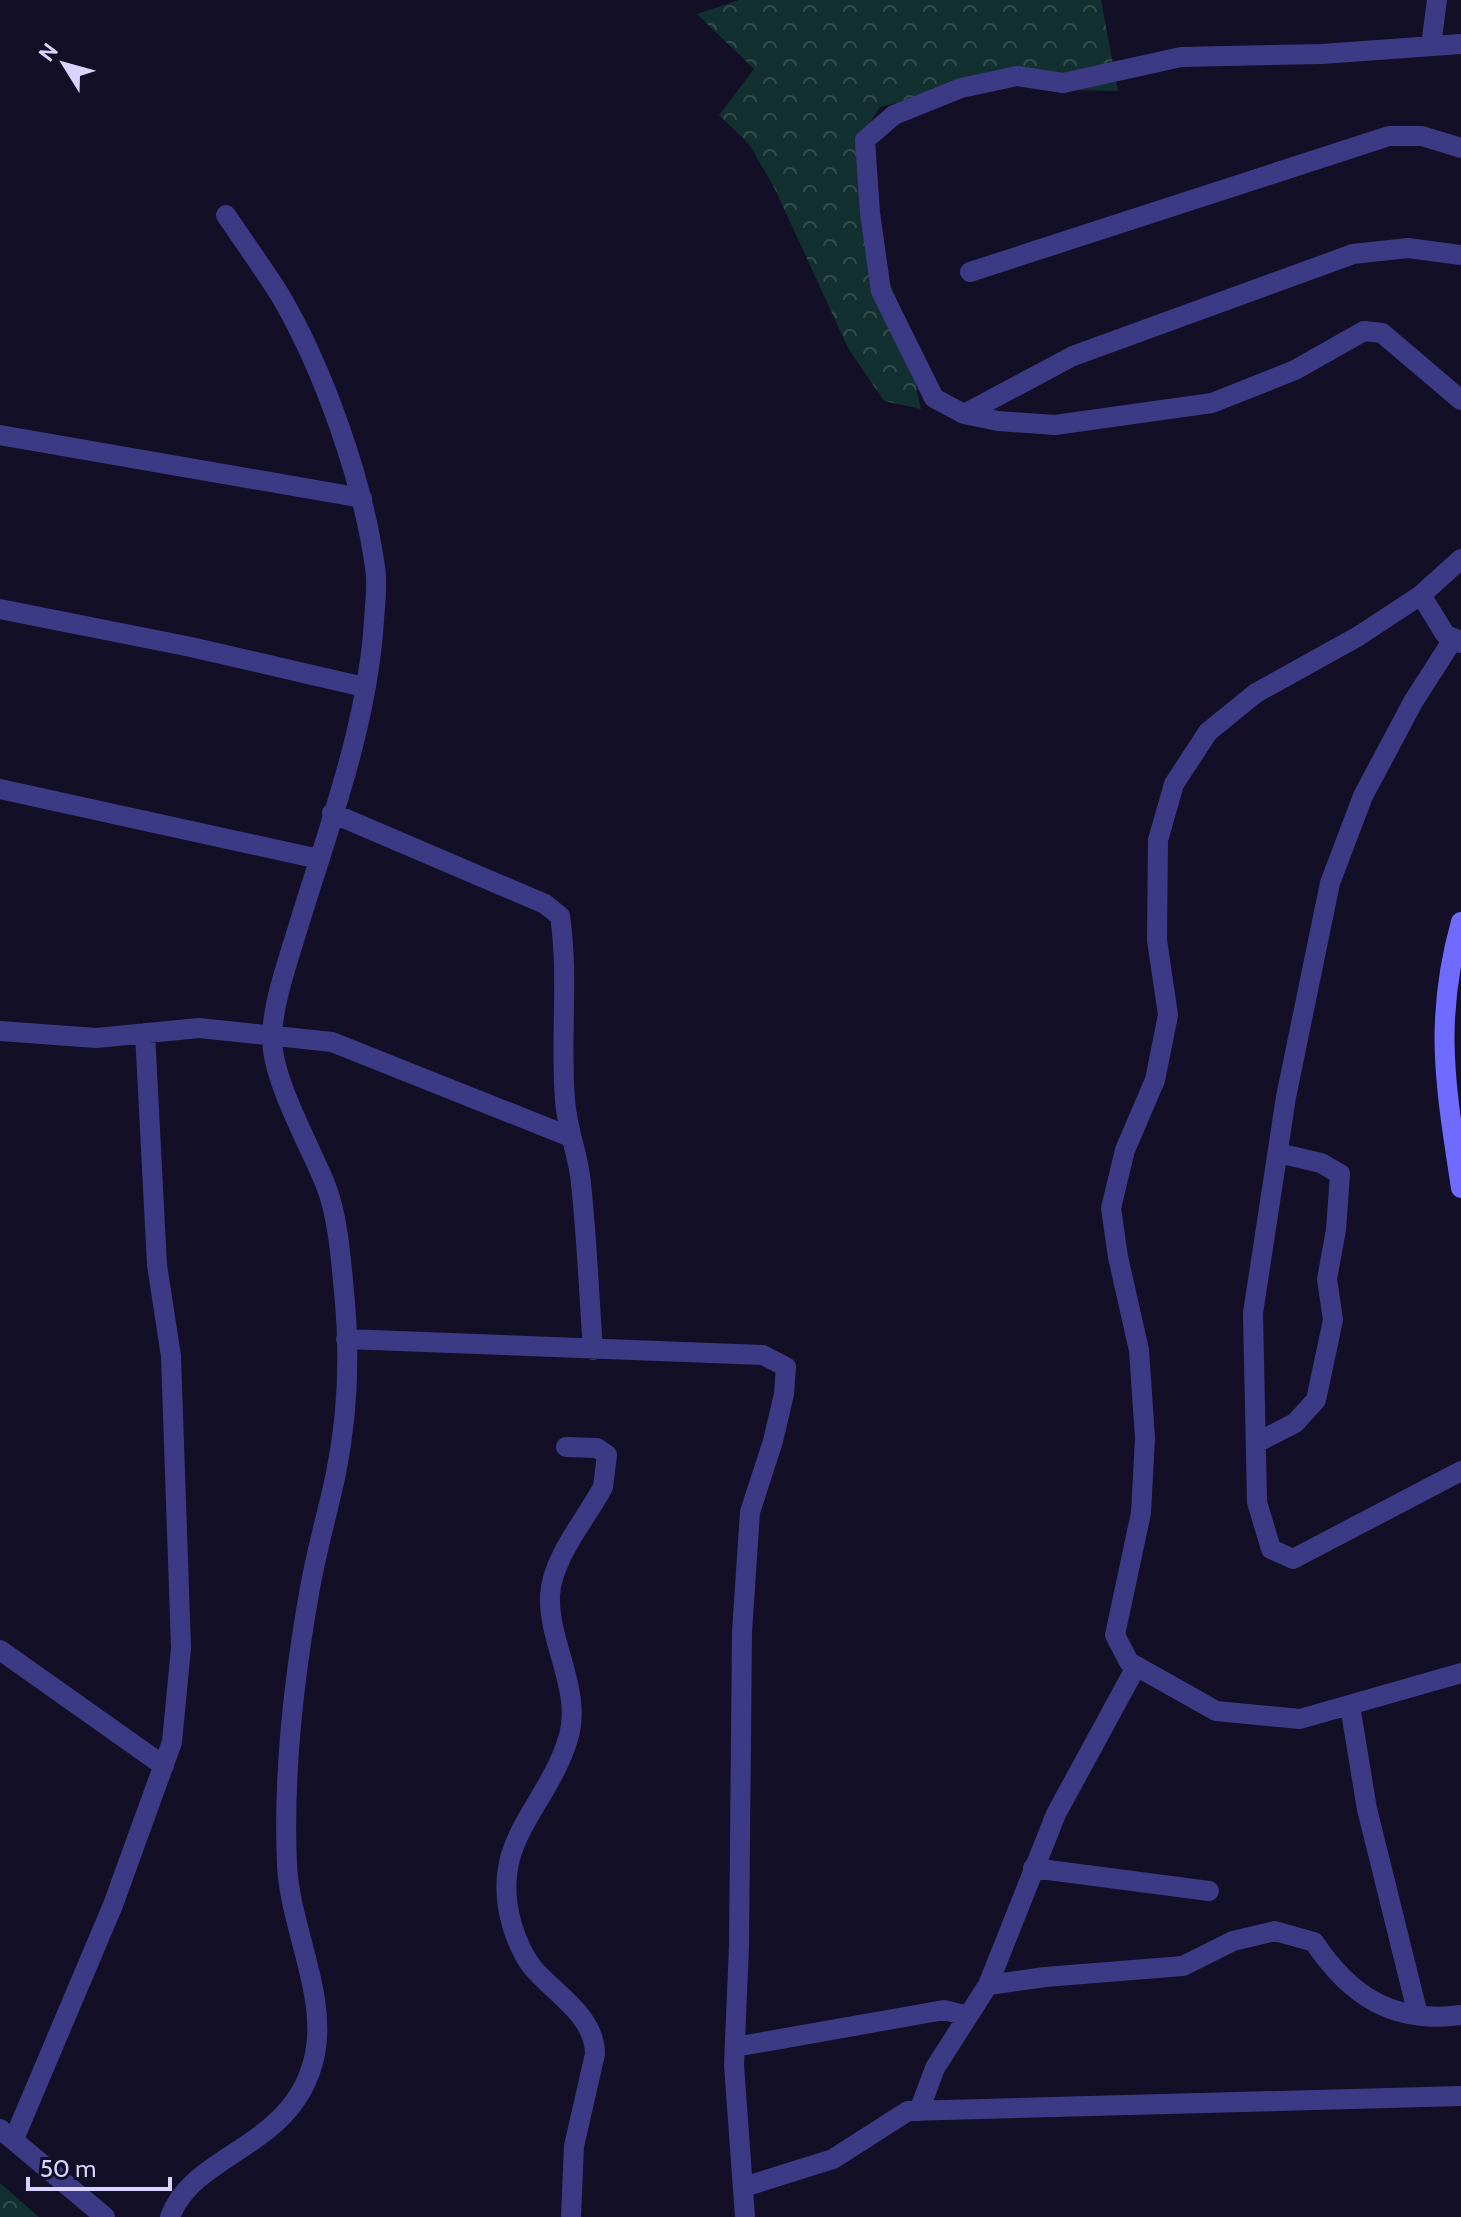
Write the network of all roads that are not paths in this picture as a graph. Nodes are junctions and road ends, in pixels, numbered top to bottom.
1 (1437, 0) edge
2 (1461, 44) edge
3 (1431, 45) junction
4 (1461, 148) edge
5 (226, 215) dead end
6 (1461, 255) edge
7 (970, 272) dead end
8 (1461, 400) edge
9 (964, 414) junction
10 (0, 435) edge
11 (362, 498) junction
12 (1461, 559) edge
13 (1421, 595) junction
14 (0, 609) edge
15 (1457, 640) edge
16 (364, 687) junction
17 (0, 789) edge
18 (332, 813) junction
19 (319, 859) junction
20 (1461, 922) edge
21 (0, 1031) edge
22 (145, 1033) junction
23 (272, 1038) junction
24 (568, 1136) junction
25 (1278, 1153) junction
26 (1461, 1188) edge
27 (346, 1339) junction
28 (593, 1350) junction
29 (1256, 1443) junction
30 (566, 1447) dead end
31 (1461, 1471) edge
32 (3, 1658) edge
33 (1136, 1667) junction
34 (1461, 1673) edge
35 (1350, 1706) junction
36 (164, 1766) junction
37 (1033, 1868) junction
38 (1209, 1891) dead end
39 (988, 1985) junction
40 (1418, 2015) junction
41 (1461, 2015) edge
42 (968, 2016) junction
43 (735, 2047) junction
44 (1461, 2096) edge
45 (919, 2111) junction
46 (7, 2134) edge
47 (744, 2187) junction
48 (105, 2217) edge
49 (170, 2217) edge
50 (571, 2217) edge
51 (745, 2217) edge

1 - 3 street
2 - 3 street
3 - 9 street
4 - 7 street
5 - 11 street
6 - 9 street
8 - 9 street
10 - 11 street
11 - 16 street
12 - 13 street
13 - 15 street
13 - 33 street
14 - 16 street
15 - 25 street
16 - 18 street
17 - 19 street
18 - 19 street
18 - 24 street
19 - 23 street
20 - 26 main road
21 - 22 street
22 - 23 street
22 - 36 street
23 - 24 street
23 - 27 street
24 - 28 street
25 - 29 street
25 - 29 street
27 - 28 street
27 - 49 street
28 - 43 street
29 - 31 street
30 - 50 street
32 - 36 street
33 - 35 street
33 - 37 street
34 - 35 street
35 - 40 street
36 - 46 street
37 - 38 street
37 - 39 street
39 - 40 street
39 - 42 street
40 - 41 street
42 - 43 street
42 - 45 street
43 - 47 street
44 - 45 street
45 - 47 street
46 - 48 street
47 - 51 street

